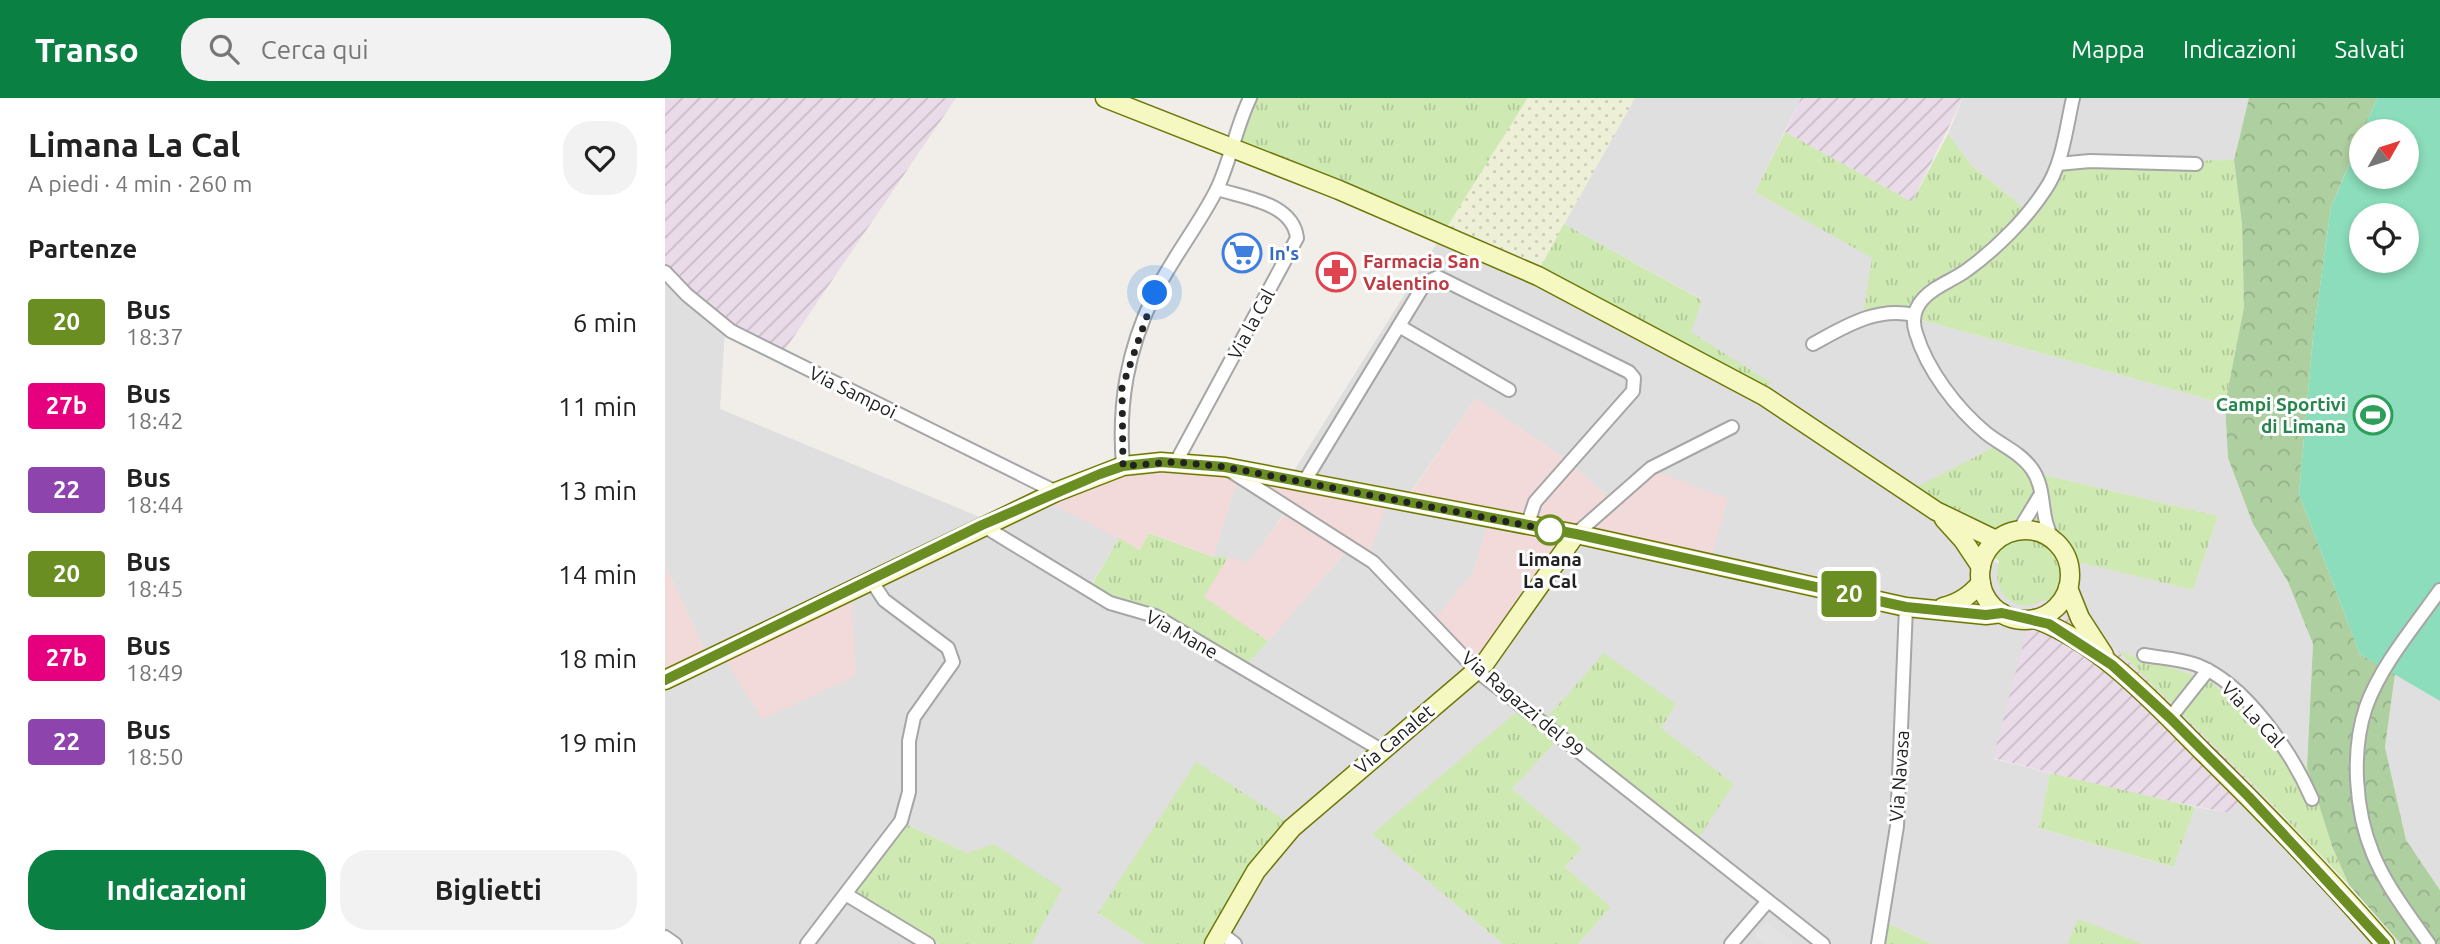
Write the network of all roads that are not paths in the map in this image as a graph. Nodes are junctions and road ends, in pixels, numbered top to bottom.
1 (1105, 98) edge
2 (1250, 98) edge
3 (2073, 98) edge
4 (1232, 147) junction
5 (2057, 164) junction
6 (2196, 164) dead end
7 (1217, 189) junction
8 (665, 272) edge
9 (1914, 315) junction
10 (1399, 326) junction
11 (1812, 344) dead end
12 (1509, 390) dead end
13 (1732, 427) dead end
14 (1176, 462) junction
15 (1123, 466) junction
16 (1225, 467) junction
17 (1304, 482) junction
18 (2041, 490) junction
19 (1056, 492) junction
20 (1936, 511) junction
21 (982, 525) junction
22 (1527, 526) junction
23 (2019, 530) junction
24 (1576, 534) junction
25 (2053, 539) junction
26 (1996, 540) junction
27 (1981, 575) junction
28 (871, 580) junction
29 (2068, 587) junction
30 (2440, 590) edge
31 (1906, 607) junction
32 (1936, 608) junction
33 (2002, 613) junction
34 (2035, 618) junction
35 (2144, 655) dead end
36 (2112, 665) junction
37 (2208, 670) junction
38 (1477, 671) junction
39 (665, 680) edge
40 (2170, 718) junction
41 (1381, 750) junction
42 (2312, 799) dead end
43 (847, 895) junction
44 (1768, 901) junction
45 (665, 937) edge
46 (1217, 938) edge
47 (675, 944) edge
48 (807, 944) edge
49 (928, 944) edge
50 (1235, 944) edge
51 (1731, 944) edge
52 (1822, 944) edge
53 (1878, 944) edge
54 (2385, 944) edge
55 (2429, 944) edge

1 - 4 street
2 - 4 street
3 - 5 street
4 - 7 street
4 - 20 street
5 - 6 street
5 - 9 street
7 - 14 street, Via la Cal
7 - 15 street
8 - 19 street, Via Sampoi
9 - 11 street
9 - 18 street
10 - 12 street
10 - 17 street
10 - 22 street
13 - 24 street
14 - 15 street
14 - 16 street
15 - 19 street
16 - 17 street
16 - 38 street, Via Ragazzi del 99
17 - 22 street
18 - 23 street
18 - 25 street
19 - 21 street
20 - 26 street
20 - 27 street
21 - 28 street
21 - 41 street, Via Mane
22 - 24 street
23 - 25 street
23 - 26 street
24 - 31 street
24 - 38 street, Via Canalet
25 - 29 street
26 - 27 street
27 - 32 street
27 - 33 street
28 - 39 street
28 - 43 street
29 - 34 street
29 - 36 street
30 - 55 street
31 - 32 street
31 - 53 street, Via Navasa
32 - 33 street
33 - 34 street
34 - 36 street
35 - 37 street, Via La Cal
36 - 40 street
37 - 40 street, Via La Cal
37 - 42 street, Via La Cal
38 - 41 street, Via Canalet
38 - 44 street, Via Ragazzi del 99
40 - 54 street
41 - 46 street, Via Canalet
43 - 48 street
43 - 49 street
44 - 51 street
44 - 52 street, Via Ragazzi del 99
45 - 47 street
46 - 50 street

